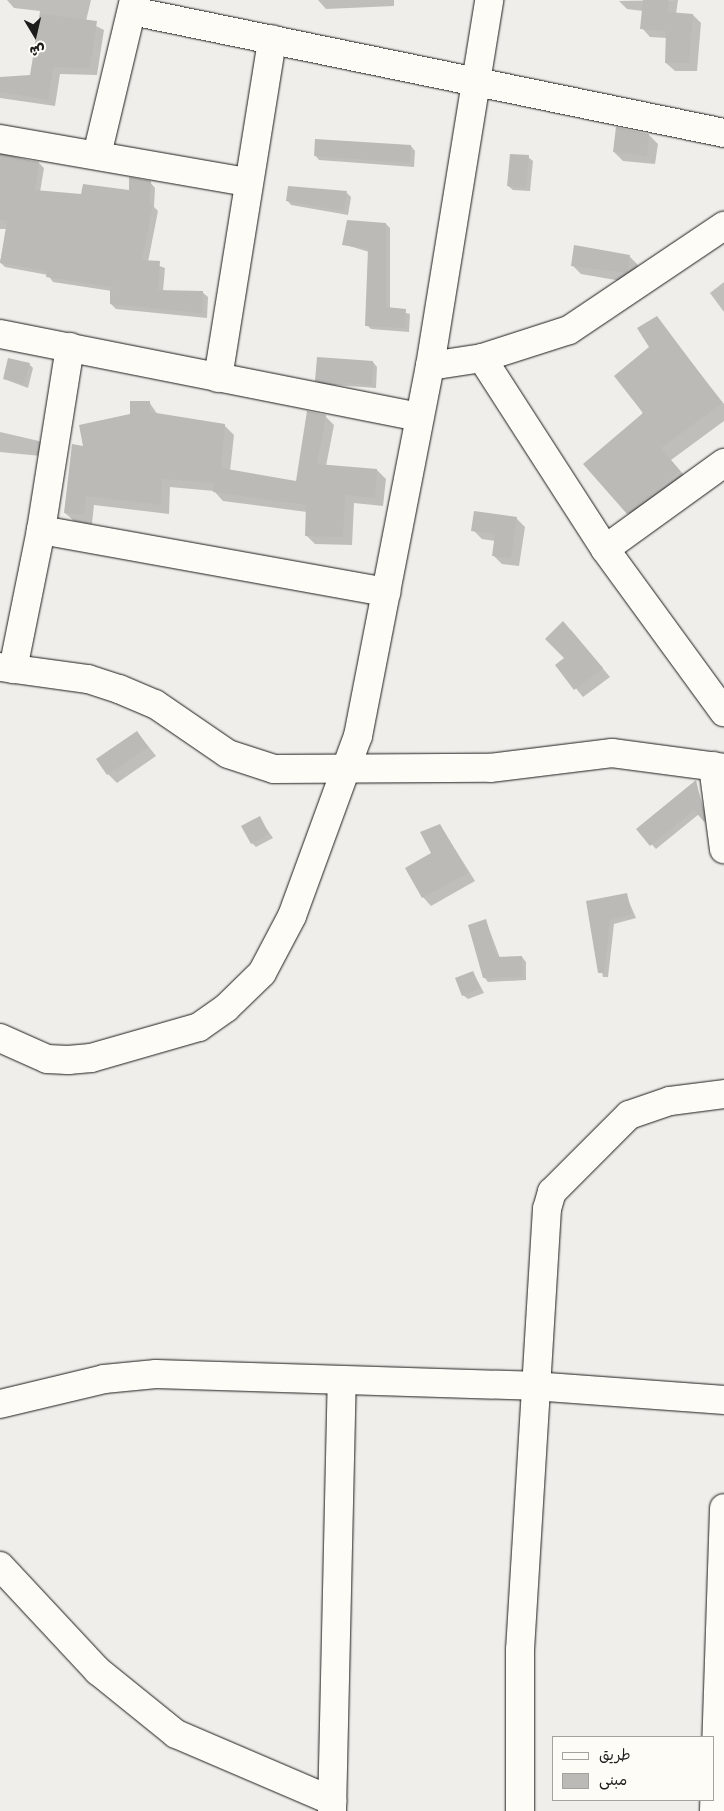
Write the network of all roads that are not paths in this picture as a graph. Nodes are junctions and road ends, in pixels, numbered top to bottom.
1 (489, 0) edge
2 (133, 5) edge
3 (272, 39) junction
4 (475, 84) junction
5 (724, 133) edge
6 (0, 139) edge
7 (97, 155) junction
8 (247, 182) junction
9 (724, 226) edge
10 (0, 334) edge
11 (70, 348) junction
12 (482, 358) junction
13 (430, 366) junction
14 (218, 378) junction
15 (418, 417) junction
16 (724, 463) edge
17 (42, 530) junction
18 (605, 549) junction
19 (386, 592) junction
20 (6, 668) edge
21 (724, 711) edge
22 (350, 766) junction
23 (719, 767) edge
24 (724, 849) edge
25 (0, 1038) edge
26 (724, 1094) edge
27 (342, 1382) junction
28 (533, 1386) junction
29 (724, 1400) edge
30 (0, 1404) edge
31 (724, 1508) edge
32 (0, 1566) edge
33 (332, 1806) edge
34 (520, 1811) edge
35 (714, 1811) edge

1 - 4 street
2 - 3 street
2 - 7 street
3 - 4 street
3 - 8 street
4 - 5 street
4 - 13 street
6 - 7 street
7 - 8 street
8 - 14 street
9 - 12 street
10 - 11 street
11 - 14 street
11 - 17 street
12 - 13 street
12 - 18 street
13 - 15 street
14 - 15 street
15 - 19 street
16 - 18 street
17 - 19 street
17 - 20 street
18 - 21 street
19 - 22 street
20 - 22 street
22 - 23 street
22 - 25 street
23 - 24 street
26 - 28 street
27 - 28 street
27 - 30 street
27 - 33 street
28 - 29 street
28 - 34 street
31 - 35 street
32 - 33 street

